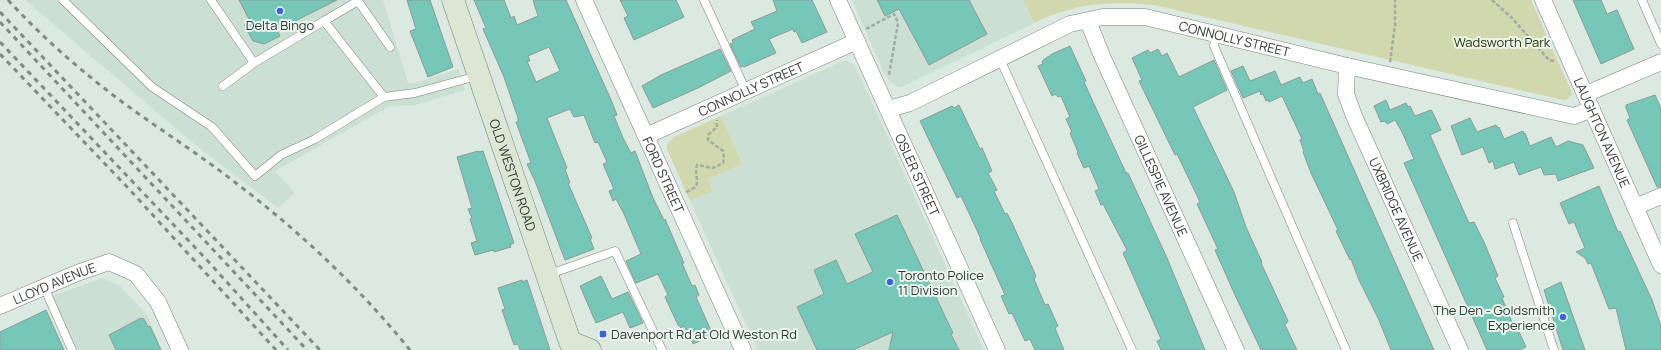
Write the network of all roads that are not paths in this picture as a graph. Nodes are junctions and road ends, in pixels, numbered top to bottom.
1 (62, 0) edge
2 (210, 0) edge
3 (453, 0) edge
4 (584, 0) edge
5 (704, 0) edge
6 (838, 0) edge
7 (1544, 0) edge
8 (1642, 0) edge
9 (350, 3) edge
10 (324, 21) junction
11 (1088, 21) junction
12 (1216, 34) junction
13 (860, 35) junction
14 (1661, 44) edge
15 (390, 47) dead end
16 (1000, 59) junction
17 (1661, 62) edge
18 (254, 63) junction
19 (1348, 66) junction
20 (478, 76) junction
21 (223, 86) dead end
22 (746, 91) junction
23 (1586, 94) junction
24 (384, 97) junction
25 (889, 109) junction
26 (1592, 109) junction
27 (646, 136) junction
28 (1661, 196) edge
29 (1635, 207) junction
30 (1513, 223) dead end
31 (1661, 266) edge
32 (546, 275) junction
33 (44, 287) junction
34 (0, 306) edge
35 (571, 346) edge
36 (72, 350) edge
37 (180, 350) edge
38 (590, 350) edge
39 (662, 350) edge
40 (743, 350) edge
41 (997, 350) edge
42 (1132, 350) edge
43 (1236, 350) edge
44 (1346, 350) edge
45 (1460, 350) edge
46 (1554, 350) edge

1 - 24 lane
2 - 18 lane
3 - 20 street, OLD WESTON ROAD
4 - 27 street, FORD STREET
5 - 22 lane
6 - 13 street, OSLER STREET
7 - 23 street, LAUGHTON AVENUE
8 - 14 lane
9 - 10 lane
9 - 15 lane
10 - 18 lane
10 - 24 lane
11 - 12 street, CONNOLLY STREET
11 - 16 street, CONNOLLY STREET
11 - 43 street, GILLESPIE AVENUE
12 - 19 street, CONNOLLY STREET
12 - 44 lane
13 - 22 street, CONNOLLY STREET
13 - 25 street, OSLER STREET
16 - 25 street, CONNOLLY STREET
16 - 42 lane
17 - 23 street
18 - 21 lane
19 - 26 street, CONNOLLY STREET
19 - 45 street, UXBRIDGE AVENUE
20 - 24 lane
20 - 32 street, OLD WESTON ROAD
22 - 27 street, CONNOLLY STREET
23 - 26 street, LAUGHTON AVENUE
25 - 41 street, OSLER STREET
26 - 29 street, LAUGHTON AVENUE
27 - 40 street, FORD STREET
28 - 29 street
29 - 31 street, LAUGHTON AVENUE
30 - 46 lane
32 - 35 street, OLD WESTON ROAD
32 - 39 lane
33 - 34 street, LLOYD AVENUE
33 - 36 lane
33 - 37 street, LLOYD AVENUE
35 - 38 street

